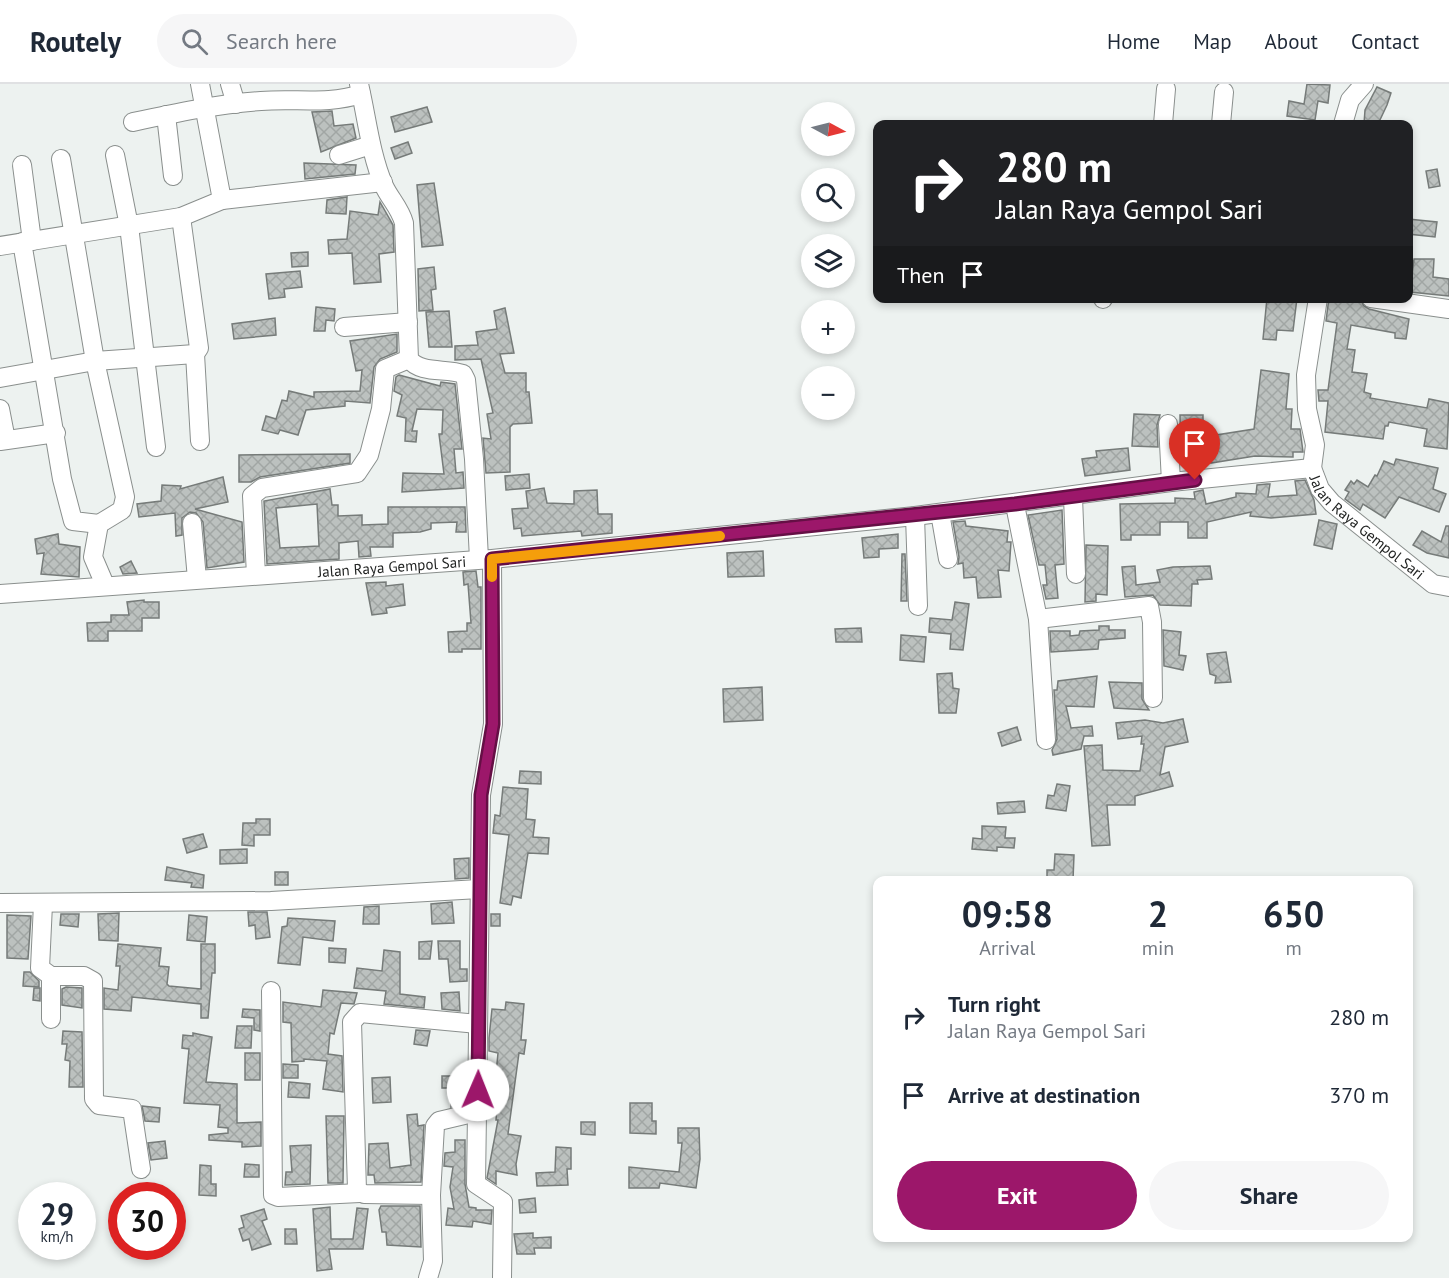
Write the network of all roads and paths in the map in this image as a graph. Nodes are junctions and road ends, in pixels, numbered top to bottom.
1 (200, 84) edge
2 (230, 84) edge
3 (1364, 84) edge
4 (360, 89) edge
5 (1166, 89) dead end
6 (1224, 92) dead end
7 (236, 104) junction
8 (205, 108) junction
9 (166, 115) junction
10 (1163, 120) edge
11 (1221, 120) edge
12 (1344, 120) edge
13 (133, 122) dead end
14 (371, 145) junction
15 (115, 155) dead end
16 (339, 155) dead end
17 (61, 159) dead end
18 (22, 165) dead end
19 (173, 176) dead end
20 (383, 182) junction
21 (222, 200) junction
22 (181, 217) junction
23 (129, 225) junction
24 (73, 236) junction
25 (27, 242) junction
26 (0, 246) edge
27 (1317, 303) edge
28 (1406, 303) edge
29 (1449, 309) edge
30 (408, 322) junction
31 (344, 327) dead end
32 (195, 354) junction
33 (144, 356) junction
34 (409, 359) junction
35 (95, 362) junction
36 (45, 371) junction
37 (0, 378) edge
38 (0, 409) edge
39 (1168, 424) dead end
40 (56, 433) junction
41 (3, 441) edge
42 (200, 441) dead end
43 (156, 447) dead end
44 (1312, 468) junction
45 (1171, 482) junction
46 (1073, 497) junction
47 (1015, 504) junction
48 (939, 513) junction
49 (915, 516) junction
50 (192, 523) dead end
51 (99, 524) junction
52 (486, 559) junction
53 (948, 559) dead end
54 (1076, 574) dead end
55 (256, 575) junction
56 (197, 579) junction
57 (105, 585) junction
58 (1449, 586) edge
59 (0, 594) edge
60 (918, 606) dead end
61 (1038, 619) junction
62 (1153, 698) dead end
63 (1046, 740) dead end
64 (480, 889) junction
65 (0, 903) edge
66 (43, 904) junction
67 (51, 976) junction
68 (271, 991) dead end
69 (51, 1019) dead end
70 (478, 1024) junction
71 (477, 1112) junction
72 (141, 1169) dead end
73 (360, 1193) junction
74 (431, 1196) junction
75 (428, 1278) edge
76 (502, 1278) edge

1 - 8 street
2 - 7 street
3 - 12 street
4 - 7 street
4 - 14 street
5 - 10 street
6 - 11 street
7 - 8 street
8 - 9 street
8 - 21 street
9 - 13 street
9 - 19 street
14 - 16 street
14 - 20 street
15 - 23 street
17 - 24 street
18 - 25 street
20 - 21 street
20 - 30 street
21 - 22 street
22 - 23 street
22 - 32 street
23 - 24 street
23 - 33 street
24 - 25 street
24 - 35 street
25 - 26 street
25 - 36 street
27 - 44 street
28 - 29 street
30 - 31 street
30 - 34 street
32 - 33 street
32 - 42 street
33 - 35 street
33 - 43 street
34 - 52 street
34 - 55 street
35 - 36 street
35 - 51 street
36 - 37 street
36 - 40 street
38 - 41 street
39 - 45 street
40 - 41 street
40 - 51 street
44 - 45 street, Jalan Raya Gempol Sari
44 - 58 street, Jalan Raya Gempol Sari
45 - 46 street, Jalan Raya Gempol Sari
46 - 47 street, Jalan Raya Gempol Sari
46 - 54 street
47 - 48 street, Jalan Raya Gempol Sari
47 - 61 street
48 - 49 street, Jalan Raya Gempol Sari
48 - 53 street
49 - 52 street, Jalan Raya Gempol Sari
49 - 60 street
50 - 56 street
51 - 57 street
52 - 55 street, Jalan Raya Gempol Sari
52 - 64 street
55 - 56 street, Jalan Raya Gempol Sari
56 - 57 street, Jalan Raya Gempol Sari
57 - 59 street, Jalan Raya Gempol Sari
61 - 62 street
61 - 63 street
64 - 66 street
64 - 70 street
65 - 66 street
66 - 67 street
67 - 69 street
67 - 72 street
68 - 73 street
70 - 71 street
70 - 73 street
71 - 74 street
71 - 76 street
73 - 74 street
74 - 75 street

